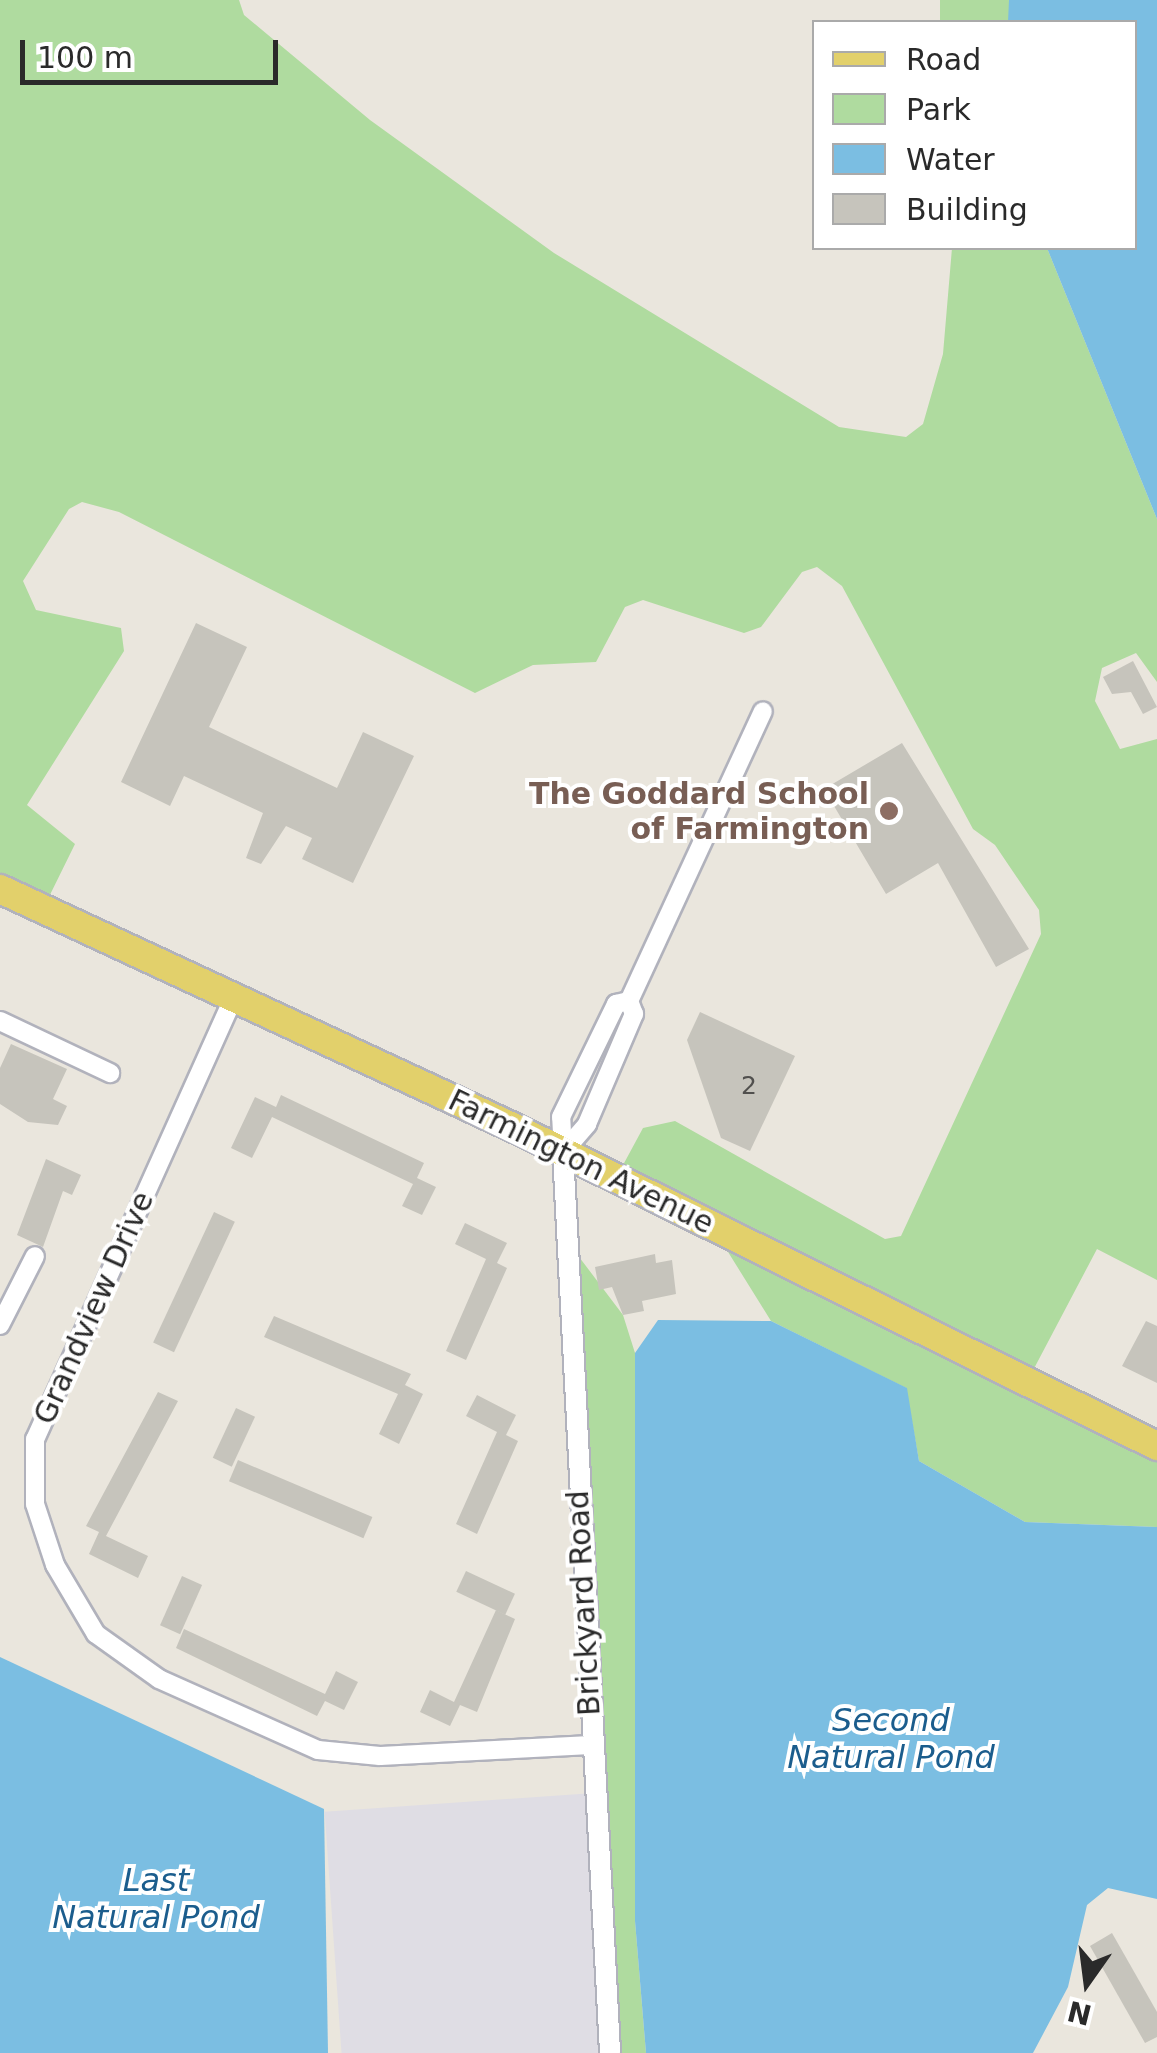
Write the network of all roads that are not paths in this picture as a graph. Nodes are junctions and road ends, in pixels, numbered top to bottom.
1 (763, 712) dead end
2 (0, 889) edge
3 (233, 999) junction
4 (0, 1020) edge
5 (110, 1073) dead end
6 (563, 1152) junction
7 (35, 1256) dead end
8 (0, 1324) edge
9 (1157, 1446) edge
10 (591, 1746) junction
11 (610, 2053) edge

1 - 6 street
2 - 3 main road, Farmington Avenue
3 - 6 main road, Farmington Avenue
3 - 10 street, Grandview Drive
4 - 5 street
6 - 9 main road, Farmington Avenue
6 - 10 street, Brickyard Road
7 - 8 street
10 - 11 street, Brickyard Road

